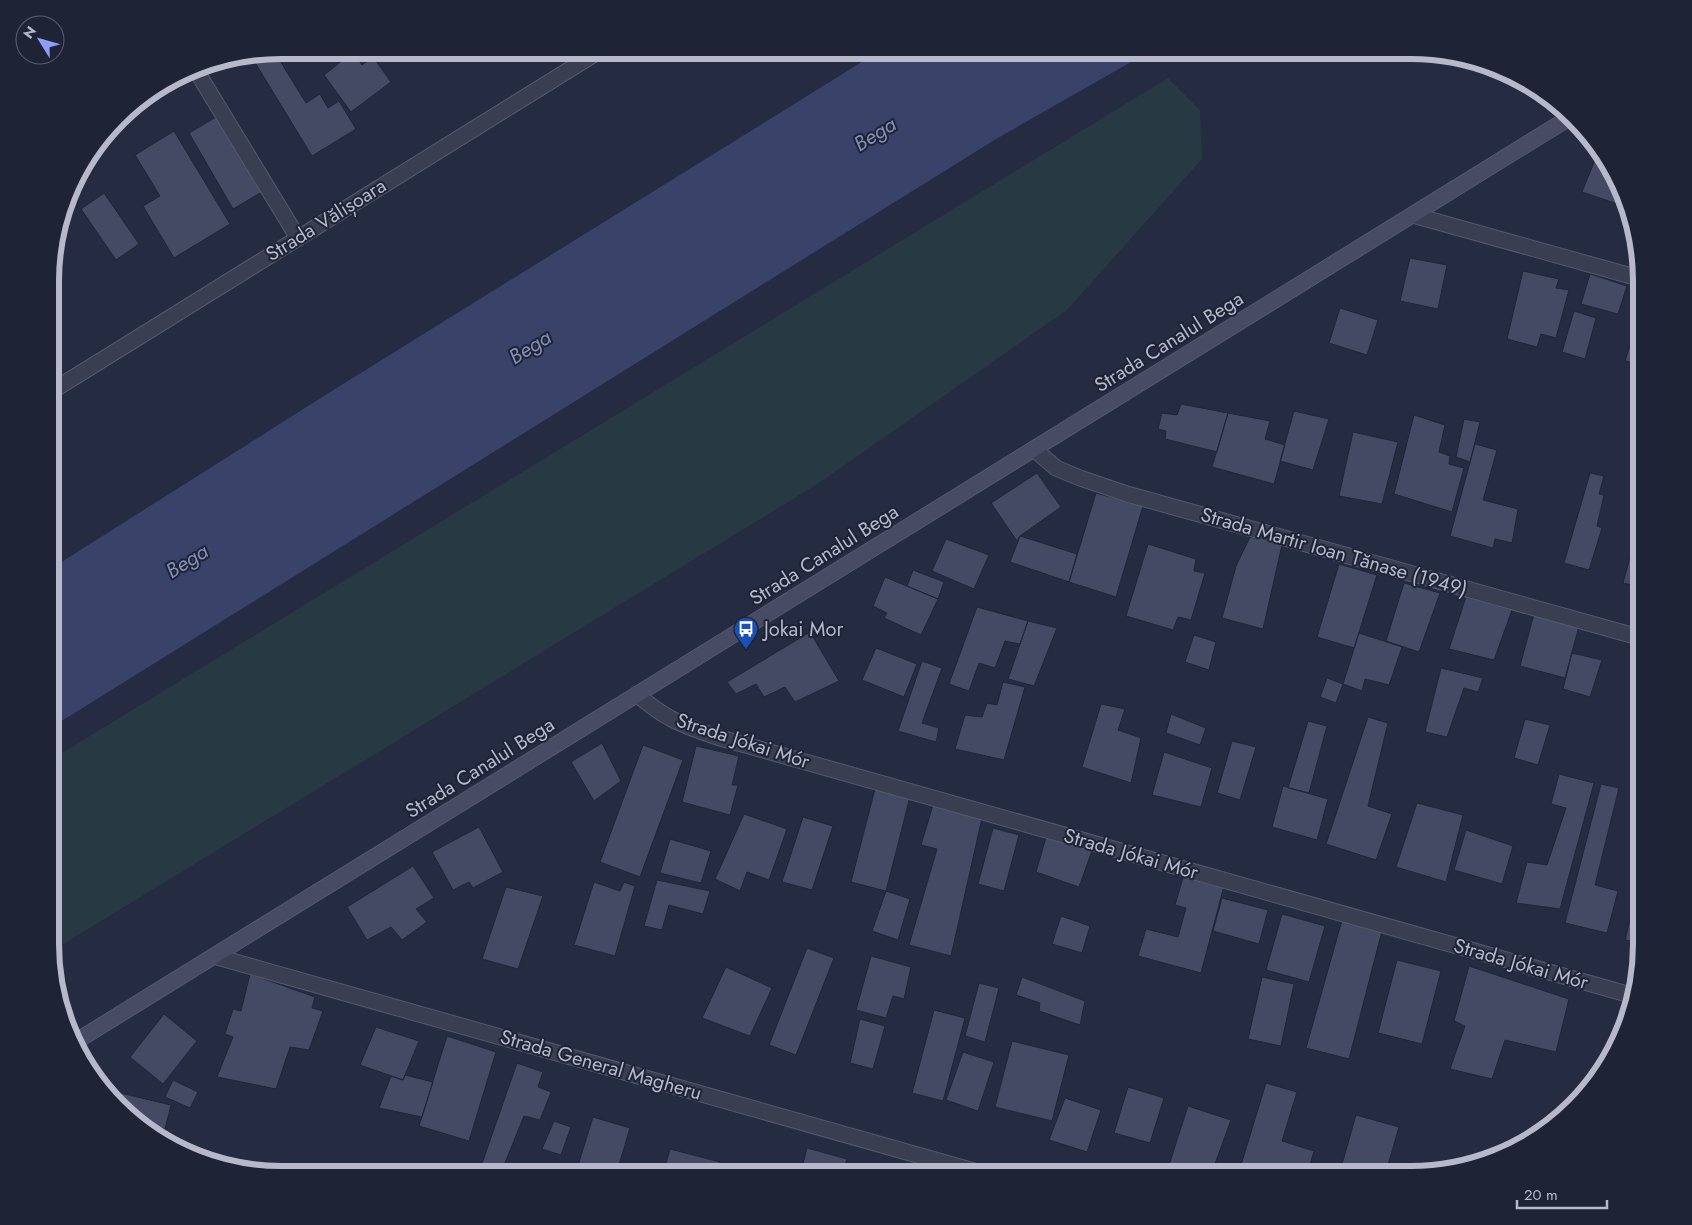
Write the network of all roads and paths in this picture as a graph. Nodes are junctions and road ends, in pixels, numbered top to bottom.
1 (586, 59) edge
2 (199, 75) edge
3 (1565, 121) edge
4 (1413, 215) junction
5 (298, 238) junction
6 (1633, 276) edge
7 (59, 386) edge
8 (1034, 449) junction
9 (1633, 635) edge
10 (637, 694) junction
11 (214, 956) junction
12 (1628, 994) edge
13 (80, 1039) edge
14 (956, 1166) edge

1 - 5 street, Strada Vălișoara
2 - 5 street
3 - 4 street, Strada Canalul Bega
4 - 6 street
4 - 8 street, Strada Canalul Bega
5 - 7 street, Strada Vălișoara
8 - 9 street, Strada Martir Ioan Tănase (1949)
8 - 10 street, Strada Canalul Bega
10 - 11 street, Strada Canalul Bega
10 - 12 street, Strada Jókai Mór
11 - 13 street, Strada Canalul Bega
11 - 14 street, Strada General Magheru

